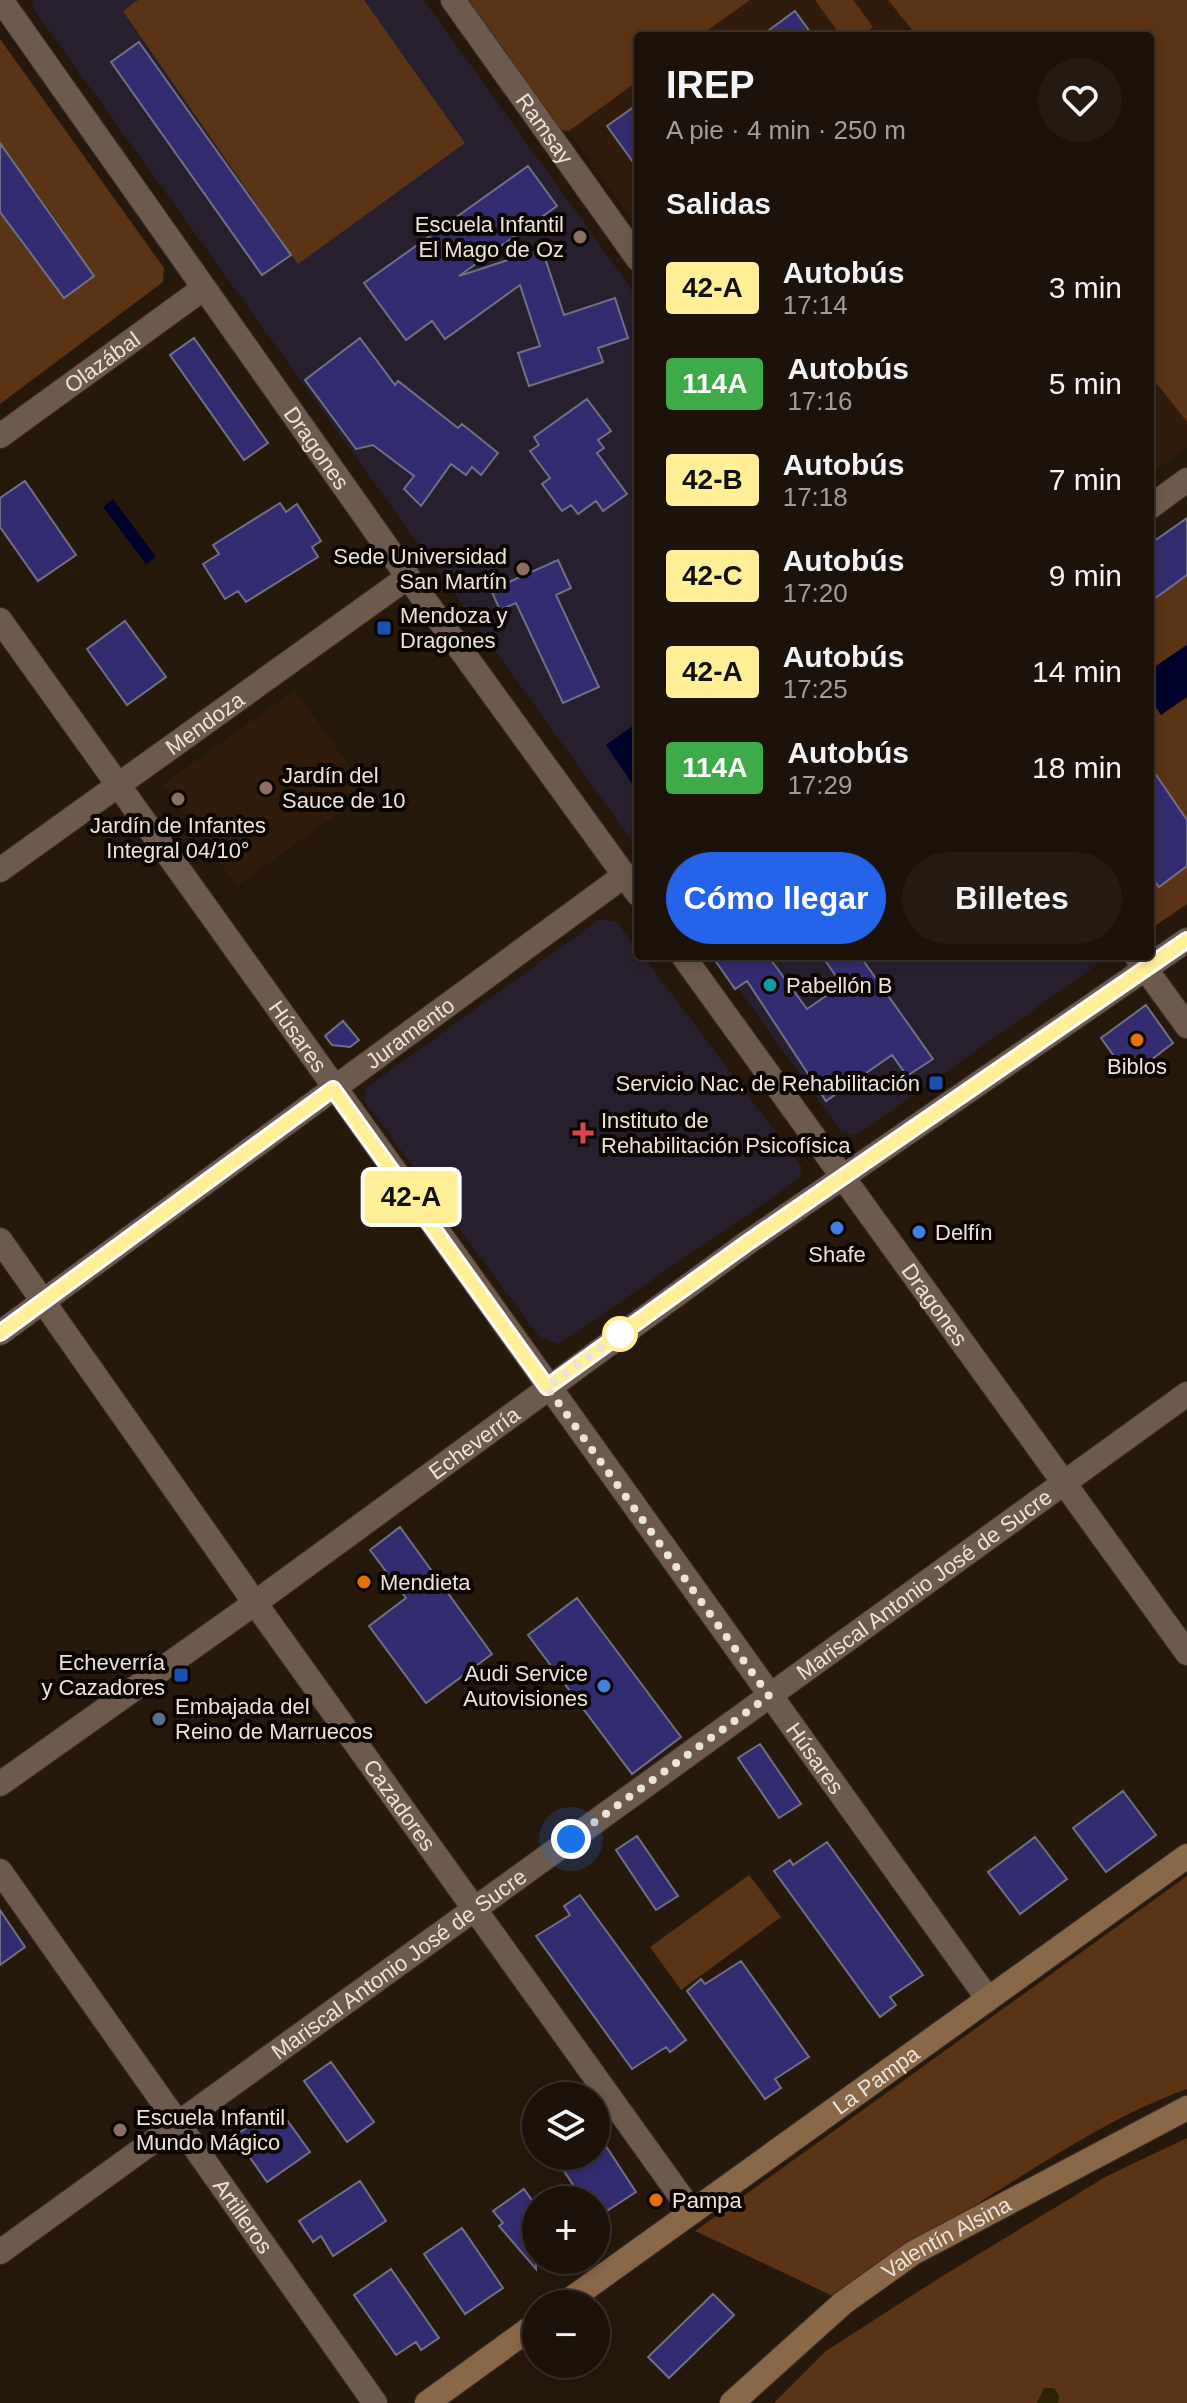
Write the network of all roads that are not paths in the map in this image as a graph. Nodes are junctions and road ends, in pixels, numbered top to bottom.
1 (1, 0) edge
2 (453, 0) edge
3 (634, 253) edge
4 (204, 288) junction
5 (0, 436) edge
6 (1187, 480) edge
7 (1154, 504) edge
8 (408, 577) junction
9 (0, 620) edge
10 (119, 784) junction
11 (0, 870) edge
12 (631, 884) edge
13 (1187, 940) edge
14 (1154, 956) edge
15 (686, 960) edge
16 (1141, 963) edge
17 (1187, 1026) edge
18 (333, 1089) junction
19 (844, 1178) junction
20 (0, 1240) edge
21 (43, 1302) junction
22 (0, 1333) edge
23 (547, 1387) junction
24 (1187, 1394) edge
25 (1064, 1483) junction
26 (255, 1603) junction
27 (1187, 1653) edge
28 (769, 1696) junction
29 (0, 1784) edge
30 (1187, 1856) edge
31 (0, 1871) edge
32 (473, 1909) junction
33 (988, 1999) junction
34 (1187, 2108) edge
35 (178, 2122) junction
36 (692, 2212) junction
37 (0, 2252) edge
38 (583, 2290) edge
39 (522, 2334) edge
40 (375, 2403) edge
41 (427, 2403) edge
42 (732, 2403) edge

1 - 4 street, Dragones
2 - 3 street, Ramsay
4 - 5 street, Olazábal
4 - 8 street, Dragones
6 - 7 street
8 - 10 street, Mendoza
8 - 12 street, Dragones
9 - 10 street, Húsares
10 - 11 street, Mendoza
10 - 18 street, Húsares
12 - 18 street, Juramento
13 - 14 street, Echeverría
15 - 19 street, Dragones
16 - 17 street
16 - 19 street, Echeverría
18 - 21 street, Juramento
18 - 23 street, Húsares
19 - 23 street, Echeverría
19 - 25 street, Dragones
20 - 21 street, Cazadores
21 - 22 street, Juramento
21 - 26 street, Cazadores
23 - 26 street, Echeverría
23 - 28 street, Húsares
24 - 25 street, Mariscal Antonio José de Sucre
25 - 27 street, Dragones
25 - 28 street, Mariscal Antonio José de Sucre
26 - 29 street, Echeverría
26 - 32 street, Cazadores
28 - 32 street, Mariscal Antonio José de Sucre
28 - 33 street, Húsares
30 - 33 street, La Pampa
31 - 35 street, Artilleros
32 - 35 street, Mariscal Antonio José de Sucre
32 - 36 street, Cazadores
33 - 36 street, La Pampa
34 - 42 street, Valentín Alsina
35 - 37 street, Mariscal Antonio José de Sucre
35 - 40 street, Artilleros
36 - 38 street, La Pampa
39 - 41 street

